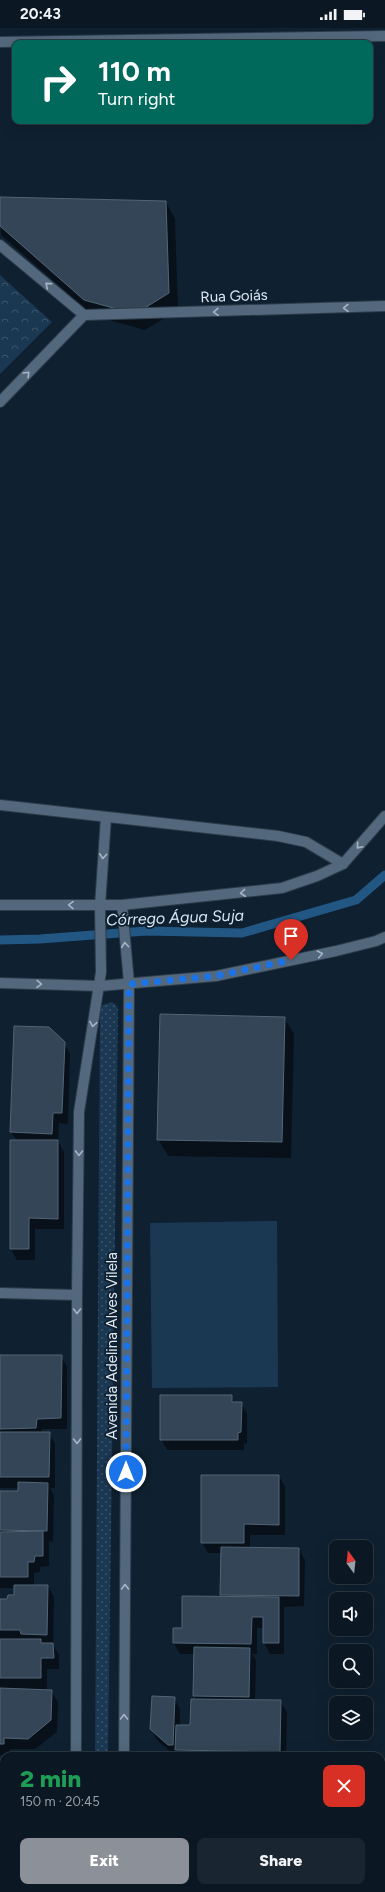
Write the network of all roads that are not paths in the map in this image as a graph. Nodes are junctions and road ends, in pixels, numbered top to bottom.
1 (385, 36) edge
2 (128, 40) edge
3 (0, 42) edge
4 (12, 42) edge
5 (0, 245) edge
6 (385, 306) edge
7 (84, 315) junction
8 (0, 402) edge
9 (0, 805) edge
10 (385, 816) edge
11 (106, 817) junction
12 (343, 864) junction
13 (0, 905) edge
14 (122, 905) junction
15 (100, 906) junction
16 (385, 937) edge
17 (0, 983) edge
18 (129, 984) junction
19 (100, 986) junction
20 (0, 1293) edge
21 (77, 1295) junction
22 (76, 1752) edge
23 (124, 1752) edge

1 - 2 street
3 - 4 street
7 -> 5 street
6 -> 7 street, Rua Goiás
8 -> 7 street
9 - 11 street
10 -> 12 street
11 - 12 street
11 -> 15 street
12 -> 14 street
15 -> 13 street
14 - 15 street
18 -> 14 street, Avenida Adelina Alves Vilela
15 - 19 street
18 -> 16 street
17 -> 19 street
18 - 19 street
23 -> 18 street, Avenida Adelina Alves Vilela
19 -> 21 street
20 - 21 street
21 -> 22 street

